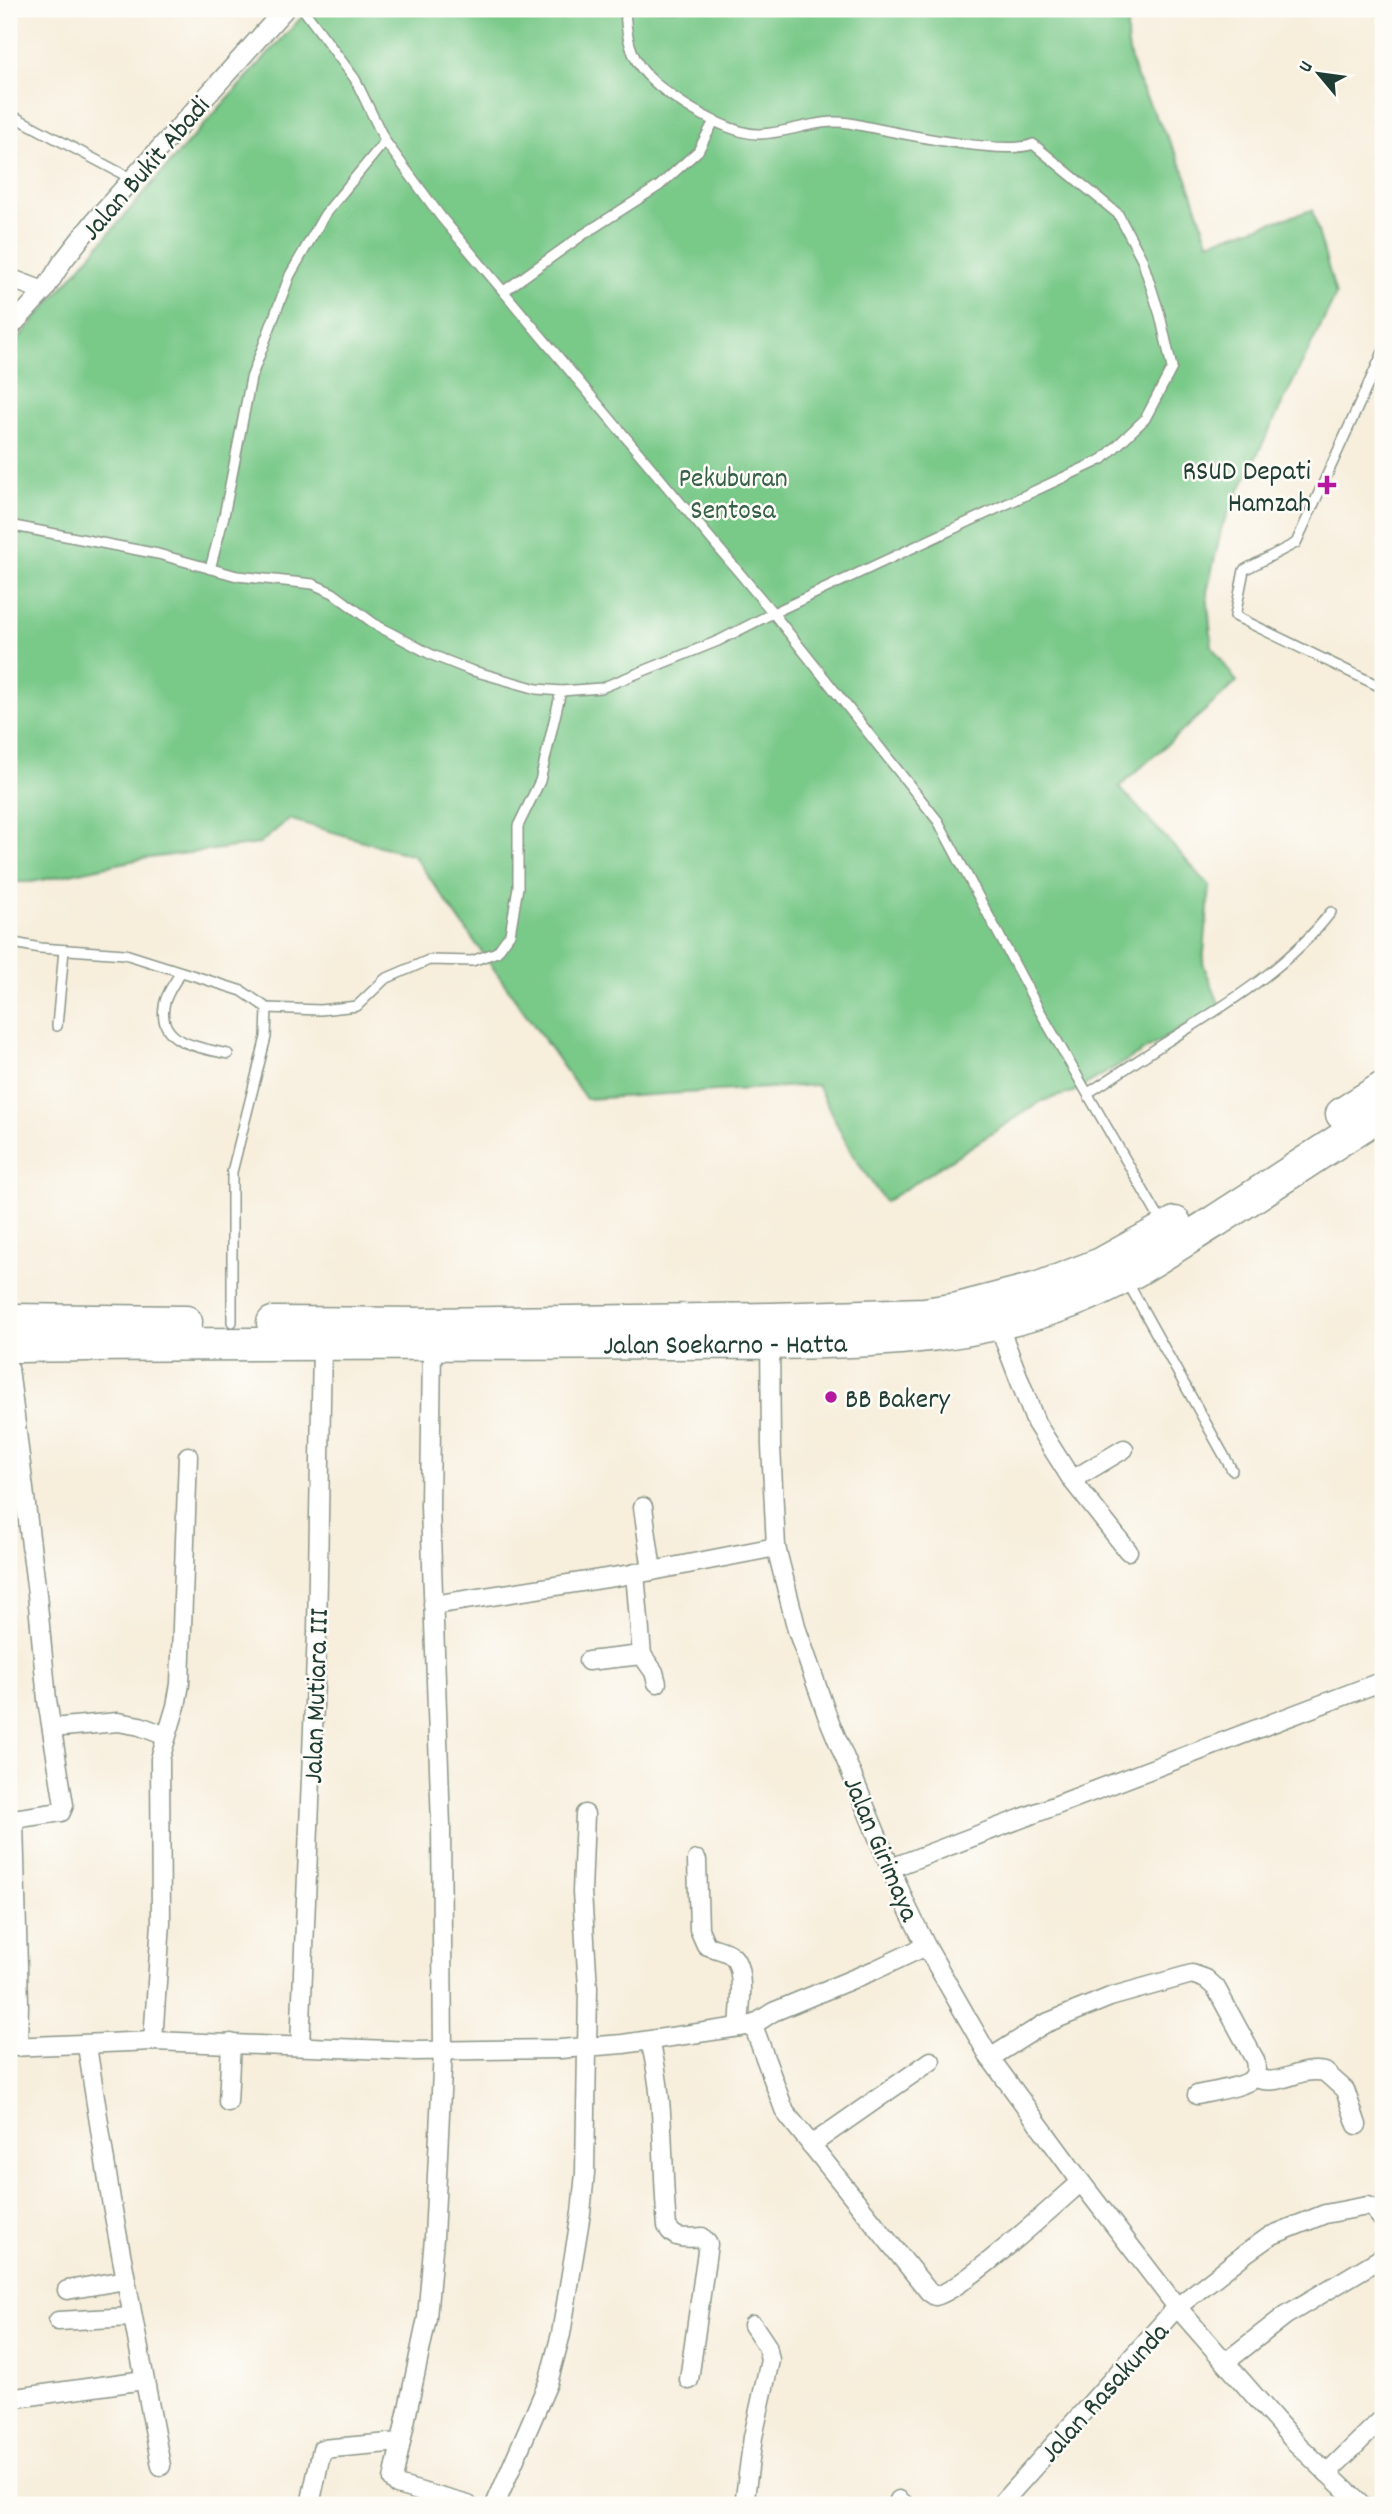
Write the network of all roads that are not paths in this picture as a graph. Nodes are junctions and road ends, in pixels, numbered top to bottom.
1 (285, 9) edge
2 (303, 9) edge
3 (625, 9) edge
4 (15, 117) dead end
5 (713, 123) junction
6 (385, 141) junction
7 (132, 179) junction
8 (9, 278) edge
9 (44, 291) junction
10 (504, 291) junction
11 (9, 329) edge
12 (1383, 352) edge
13 (9, 525) edge
14 (210, 569) junction
15 (773, 612) junction
16 (1383, 688) edge
17 (561, 691) junction
18 (1331, 912) dead end
19 (9, 942) edge
20 (64, 950) junction
21 (181, 972) junction
22 (267, 1008) junction
23 (57, 1026) dead end
24 (228, 1054) dead end
25 (1383, 1088) edge
26 (1088, 1093) junction
27 (1383, 1112) edge
28 (1165, 1229) junction
29 (1125, 1278) junction
30 (9, 1320) edge
31 (232, 1322) junction
32 (998, 1324) junction
33 (771, 1331) junction
34 (322, 1345) junction
35 (9, 1346) edge
36 (432, 1346) junction
37 (9, 1367) edge
38 (1124, 1449) dead end
39 (188, 1456) dead end
40 (1232, 1470) dead end
41 (1072, 1480) junction
42 (643, 1507) dead end
43 (776, 1546) junction
44 (1128, 1551) dead end
45 (644, 1572) junction
46 (433, 1605) junction
47 (642, 1655) junction
48 (588, 1661) dead end
49 (1383, 1681) edge
50 (657, 1683) dead end
51 (52, 1728) junction
52 (166, 1736) junction
53 (585, 1814) dead end
54 (697, 1860) dead end
55 (891, 1868) junction
56 (926, 1946) junction
57 (746, 2026) junction
58 (153, 2041) junction
59 (650, 2041) junction
60 (230, 2043) junction
61 (87, 2046) junction
62 (300, 2046) junction
63 (13, 2047) edge
64 (586, 2048) junction
65 (443, 2050) junction
66 (989, 2058) junction
67 (931, 2062) dead end
68 (1253, 2077) junction
69 (1197, 2095) dead end
70 (228, 2102) dead end
71 (1357, 2124) dead end
72 (811, 2145) junction
73 (1081, 2182) junction
74 (1383, 2220) edge
75 (1383, 2257) edge
76 (126, 2280) junction
77 (67, 2290) dead end
78 (1177, 2307) junction
79 (132, 2317) junction
80 (58, 2322) dead end
81 (754, 2325) dead end
82 (1227, 2361) junction
83 (144, 2380) junction
84 (688, 2380) dead end
85 (9, 2406) edge
86 (1383, 2418) edge
87 (400, 2442) junction
88 (161, 2466) dead end
89 (1327, 2473) junction
90 (310, 2505) edge
91 (468, 2505) edge
92 (495, 2505) edge
93 (744, 2505) edge
94 (1000, 2505) edge
95 (1361, 2505) edge

1 - 7 street, Jalan Bukit Abadi
2 - 6 lane
3 - 5 lane
4 - 7 lane
5 - 10 lane
5 - 15 lane
6 - 10 lane
6 - 14 lane
7 - 9 street, Jalan Bukit Abadi
8 - 9 street
9 - 11 street, Jalan Bukit Abadi
10 - 15 lane
12 - 16 lane
13 - 14 lane
14 - 17 lane
15 - 17 lane
15 - 26 lane
17 - 22 lane
18 - 26 lane
19 - 20 lane
20 - 21 lane
20 - 23 lane
21 - 22 lane
21 - 24 lane
22 - 31 lane
25 - 28 highway, Jalan Soekarno - Hatta
26 - 28 lane
27 - 29 highway, Jalan Soekarno - Hatta
28 - 33 highway, Jalan Soekarno - Hatta
29 - 32 highway, Jalan Soekarno - Hatta
29 - 40 lane
30 - 31 highway, Jalan Soekarno - Hatta
31 - 33 highway, Jalan Soekarno - Hatta
32 - 33 highway, Jalan Soekarno - Hatta
32 - 41 street
33 - 36 highway, Jalan Soekarno - Hatta
33 - 43 street, Jalan Girimaya
34 - 35 highway, Jalan Soekarno - Hatta
34 - 36 highway, Jalan Soekarno - Hatta
34 - 62 street, Jalan Mutiara III
36 - 46 street
37 - 51 street
38 - 41 street
39 - 52 street
41 - 44 street
42 - 45 street
43 - 45 street
43 - 55 street, Jalan Girimaya
45 - 46 street
45 - 47 street
46 - 65 street
47 - 48 street
47 - 50 street
49 - 55 street
51 - 52 street
51 - 63 street
52 - 58 street
53 - 64 street
54 - 57 street
55 - 56 street, Jalan Girimaya
56 - 57 street
56 - 66 street, Jalan Girimaya
57 - 59 street
57 - 72 street
58 - 60 street
58 - 61 street
59 - 64 street
59 - 84 street
60 - 62 street
60 - 70 street
61 - 63 street
61 - 76 street
62 - 65 street
64 - 65 street
64 - 92 street
65 - 87 street
66 - 68 street
66 - 73 street, Jalan Girimaya
67 - 72 street
68 - 69 street
68 - 71 street
72 - 73 street
73 - 78 street, Jalan Girimaya
74 - 78 street, Jalan Rasakunda
75 - 82 street
76 - 77 street
76 - 79 street
78 - 82 street, Jalan Girimaya
78 - 94 street, Jalan Rasakunda
79 - 80 street
79 - 83 street
81 - 93 street
82 - 89 street, Jalan Girimaya
83 - 85 street
83 - 88 street
86 - 89 street
87 - 90 street
87 - 91 street
89 - 95 street, Jalan Girimaya

